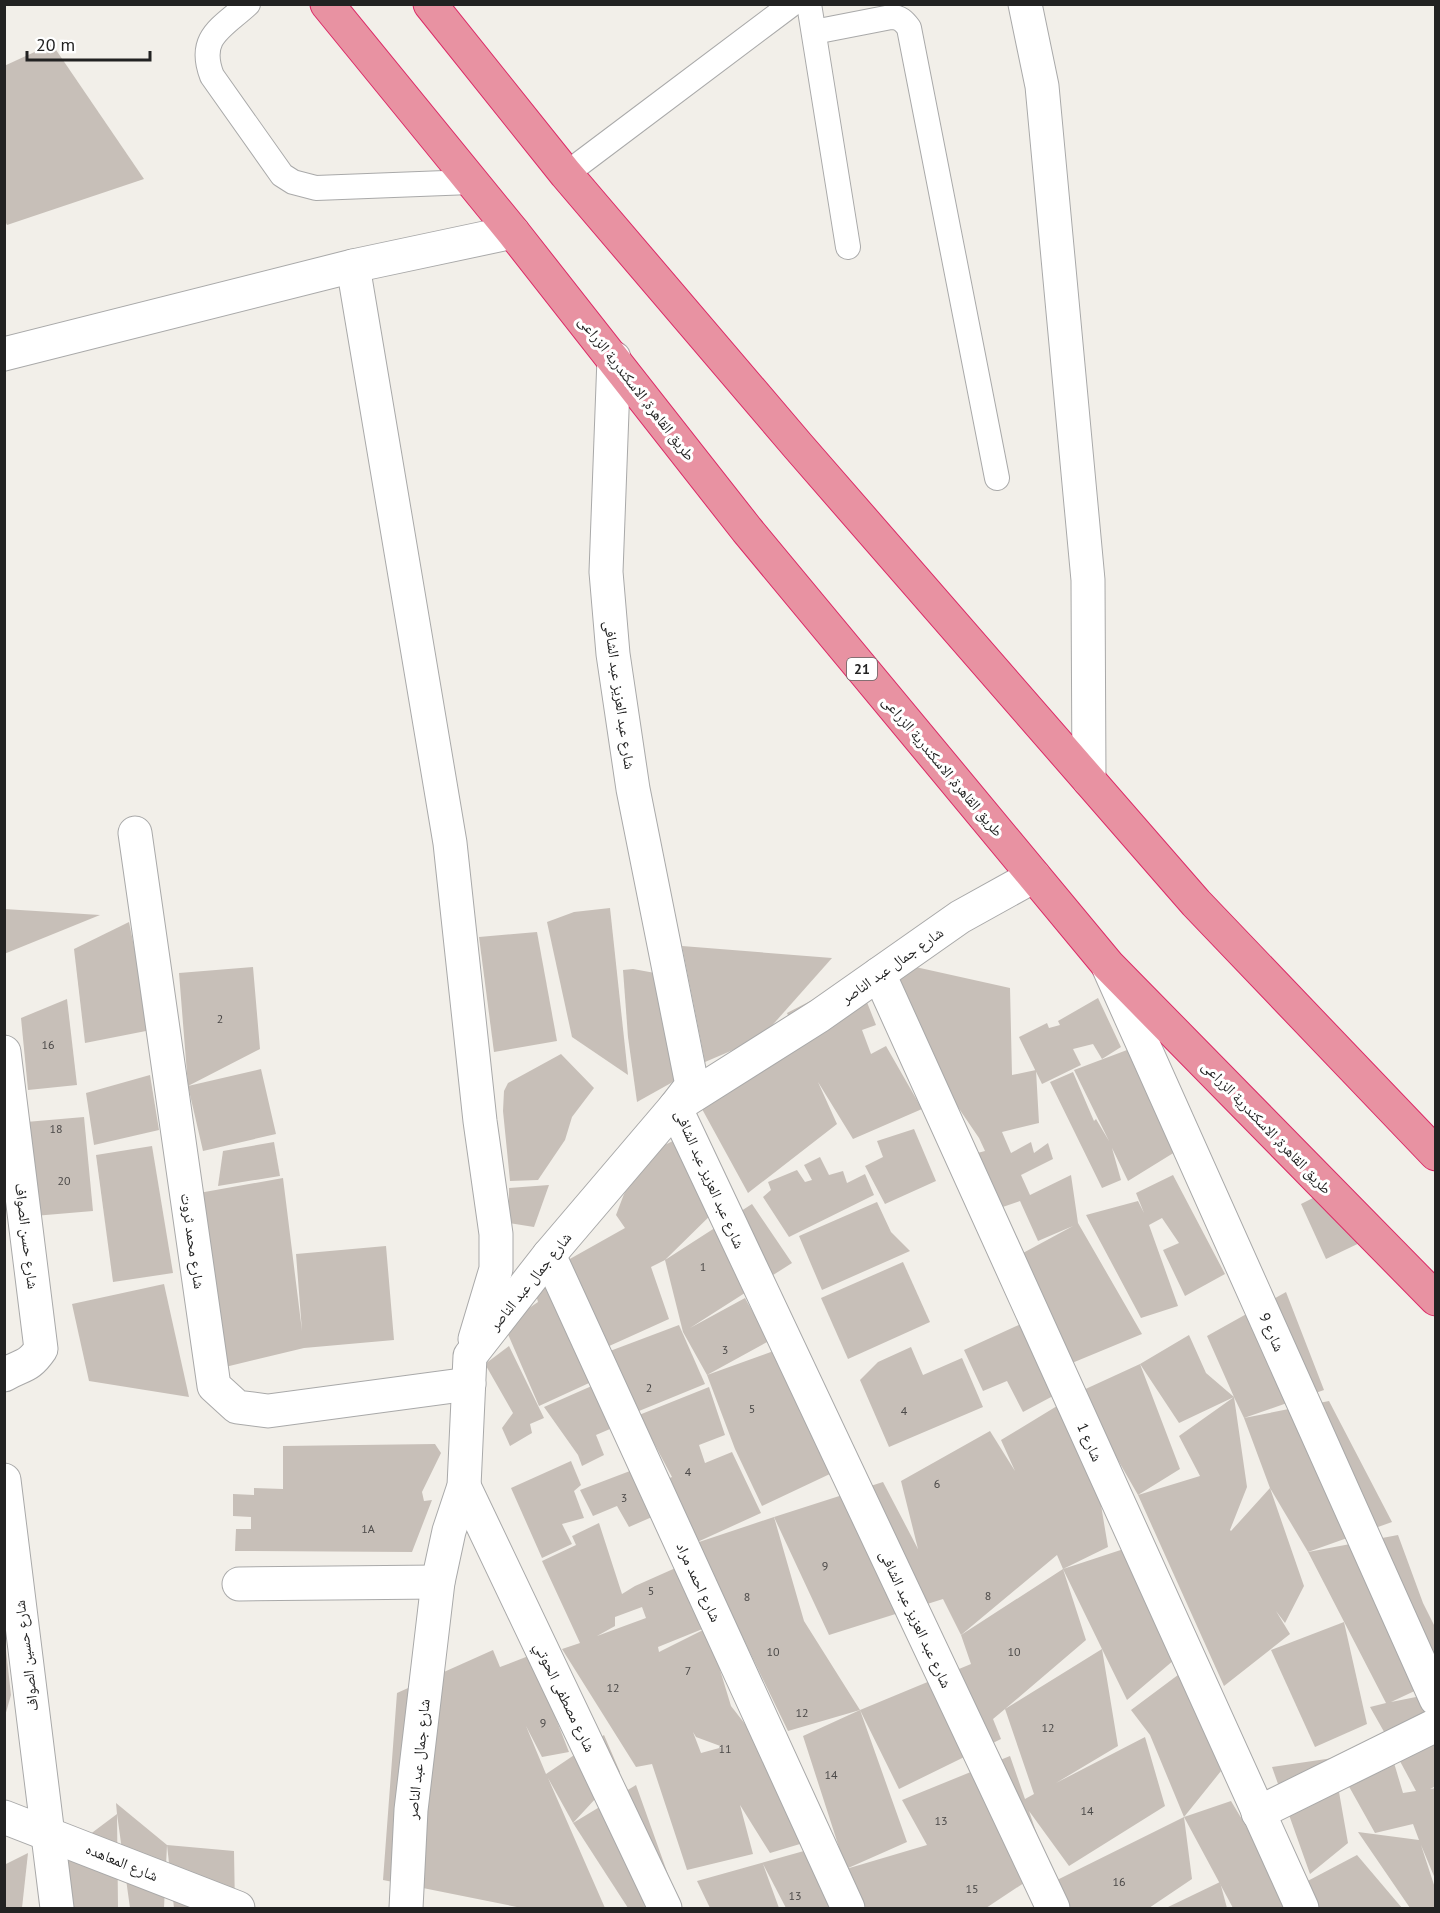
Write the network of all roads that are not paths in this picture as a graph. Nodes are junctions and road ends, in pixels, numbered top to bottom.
1 (248, 4) edge
2 (327, 4) edge
3 (430, 4) edge
4 (792, 4) edge
5 (809, 4) edge
6 (1025, 4) edge
7 (814, 32) junction
8 (566, 174) junction
9 (471, 182) junction
10 (513, 232) junction
11 (849, 247) dead end
12 (353, 266) junction
13 (4, 354) edge
14 (614, 358) junction
15 (997, 478) dead end
16 (1089, 780) junction
17 (135, 833) dead end
18 (1034, 876) junction
19 (1107, 965) junction
20 (879, 974) junction
21 (4, 1052) edge
22 (675, 1107) junction
23 (1436, 1154) edge
24 (549, 1255) junction
25 (1436, 1299) edge
26 (470, 1370) junction
27 (4, 1375) edge
28 (4, 1480) edge
29 (464, 1486) junction
30 (438, 1582) junction
31 (239, 1584) dead end
32 (1436, 1699) edge
33 (1436, 1725) edge
34 (1258, 1813) junction
35 (4, 1817) edge
36 (47, 1833) junction
37 (57, 1908) edge
38 (238, 1908) edge
39 (406, 1908) edge
40 (665, 1908) edge
41 (848, 1908) edge
42 (1053, 1908) edge
43 (1302, 1908) edge

1 - 9 lane
2 - 9 highway, طريق القاهرة, الاسكندرية الزراعى / 21
3 - 8 highway
4 - 8 lane
5 - 7 lane
6 - 16 street
7 - 11 lane
7 - 15 lane
8 - 16 highway
9 - 10 highway, طريق القاهرة, الاسكندرية الزراعى / 21
10 - 12 street
10 - 14 highway, طريق القاهرة, الاسكندرية الزراعى / 21
12 - 13 street
12 - 26 street
14 - 18 highway, طريق القاهرة, الاسكندرية الزراعى / 21
14 - 22 street, شارع عبد العزيز عبد الشافى
16 - 23 highway
17 - 26 street, شارع محمد ثروت
18 - 19 highway, طريق القاهرة, الاسكندرية الزراعى / 21
18 - 20 street, شارع جمال عبد الناصر
19 - 25 highway, طريق القاهرة, الاسكندرية الزراعى / 21
19 - 32 street, شارع 9
20 - 22 street, شارع جمال عبد الناصر
20 - 34 street, شارع 1
21 - 27 street, شارع حسن الصواف
22 - 24 street, شارع جمال عبد الناصر
22 - 42 street, شارع عبد العزيز عبد الشافى
24 - 26 street, شارع جمال عبد الناصر
24 - 41 street, شارع احمد مراد
26 - 29 street, شارع جمال عبد الناصر
28 - 36 street, شارع حسين الصواف
29 - 30 street, شارع جمال عبد الناصر
29 - 40 street, شارع مصطفى الحوتي
30 - 31 street
30 - 39 street, شارع جمال عبد الناصر
33 - 34 street
34 - 43 street, شارع 1
35 - 36 street, شارع المعاهده
36 - 37 street, شارع حسين الصواف
36 - 38 street, شارع المعاهده

